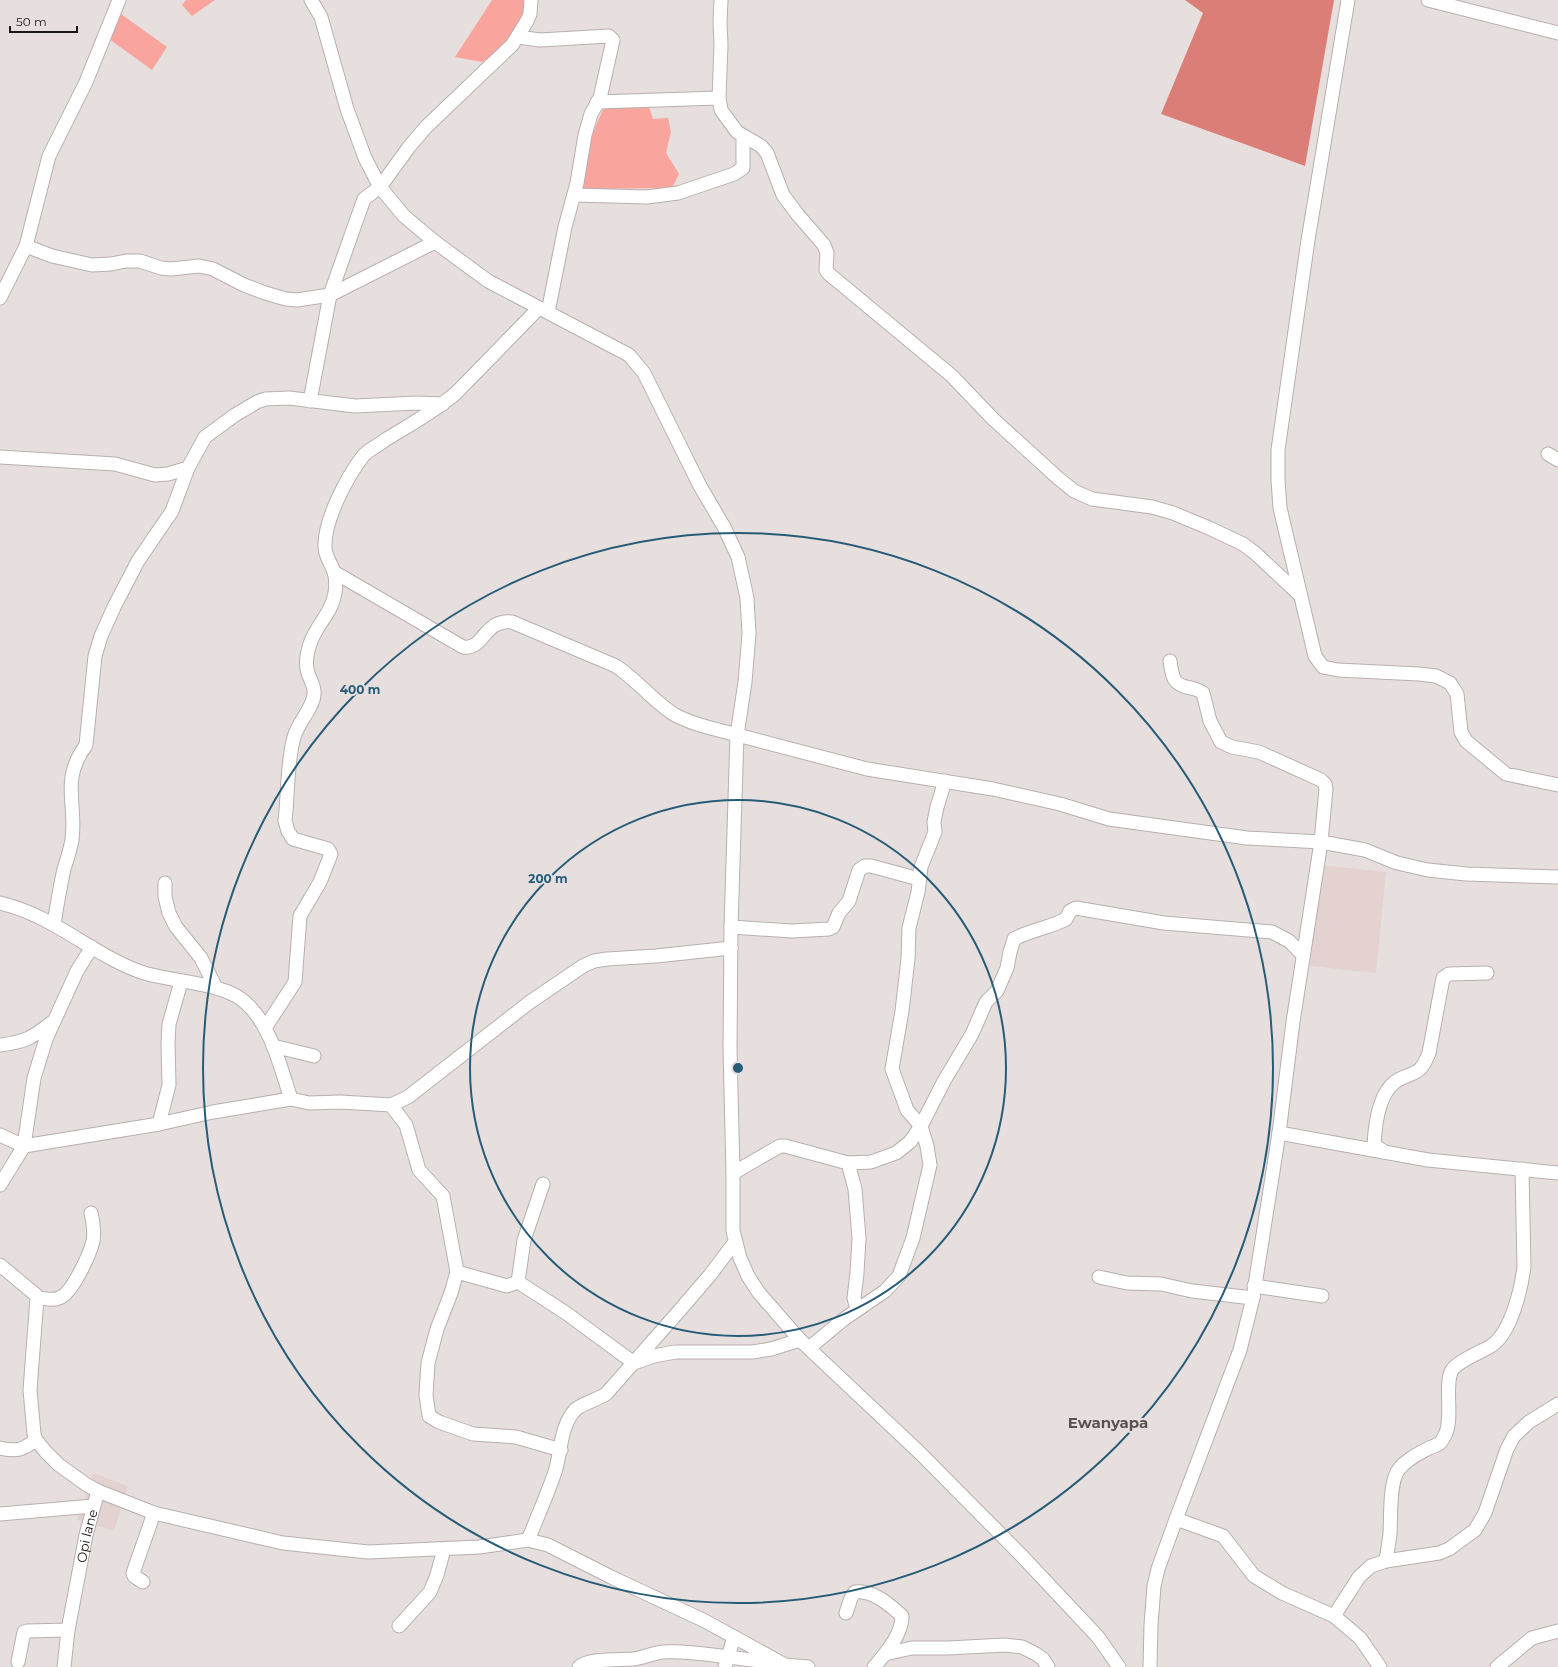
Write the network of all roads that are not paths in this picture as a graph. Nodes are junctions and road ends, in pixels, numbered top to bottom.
1 (119, 0) edge
2 (311, 0) edge
3 (531, 0) edge
4 (721, 0) edge
5 (1348, 0) edge
6 (1428, 0) edge
7 (1558, 33) edge
8 (518, 37) junction
9 (719, 98) junction
10 (597, 102) junction
11 (743, 136) junction
12 (380, 187) junction
13 (574, 195) junction
14 (435, 242) junction
15 (26, 246) junction
16 (330, 295) junction
17 (0, 298) edge
18 (544, 310) junction
19 (310, 401) junction
20 (443, 404) junction
21 (0, 457) edge
22 (188, 468) junction
23 (334, 572) junction
24 (1300, 595) junction
25 (1170, 661) dead end
26 (737, 735) junction
27 (945, 781) junction
28 (1558, 785) edge
29 (1320, 842) junction
30 (1558, 877) edge
31 (919, 879) junction
32 (165, 883) dead end
33 (0, 903) edge
34 (54, 924) junction
35 (731, 927) junction
36 (92, 947) junction
37 (731, 948) junction
38 (1303, 955) junction
39 (1487, 973) dead end
40 (181, 982) junction
41 (216, 988) junction
42 (53, 1022) junction
43 (265, 1028) junction
44 (0, 1045) edge
45 (273, 1046) junction
46 (314, 1056) dead end
47 (291, 1099) junction
48 (392, 1105) junction
49 (159, 1124) junction
50 (921, 1126) junction
51 (1279, 1133) junction
52 (0, 1134) edge
53 (24, 1146) junction
54 (1386, 1153) junction
55 (848, 1163) junction
56 (1522, 1169) junction
57 (733, 1173) junction
58 (1558, 1173) edge
59 (543, 1184) dead end
60 (0, 1185) edge
61 (91, 1213) dead end
62 (735, 1242) junction
63 (0, 1265) edge
64 (456, 1272) junction
65 (1100, 1277) dead end
66 (518, 1282) junction
67 (1253, 1292) junction
68 (1322, 1296) dead end
69 (37, 1298) junction
70 (858, 1309) junction
71 (805, 1344) junction
72 (634, 1363) junction
73 (1558, 1404) edge
74 (36, 1440) junction
75 (0, 1448) edge
76 (561, 1450) junction
77 (98, 1491) junction
78 (93, 1506) junction
79 (154, 1513) junction
80 (0, 1514) edge
81 (1176, 1519) junction
82 (528, 1540) junction
83 (444, 1549) junction
84 (1386, 1561) junction
85 (143, 1582) dead end
86 (846, 1613) dead end
87 (1334, 1616) junction
88 (399, 1626) dead end
89 (68, 1630) junction
90 (1558, 1630) edge
91 (734, 1638) junction
92 (885, 1654) junction
93 (18, 1662) dead end
94 (726, 1662) edge
95 (785, 1666) edge
96 (64, 1667) edge
97 (578, 1667) edge
98 (808, 1667) edge
99 (874, 1667) edge
100 (1048, 1667) edge
101 (1119, 1667) edge
102 (1150, 1667) edge
103 (1380, 1667) edge
104 (1497, 1667) edge

1 - 15 street
2 - 12 street
3 - 8 street
4 - 9 street
5 - 24 street
6 - 7 street
8 - 10 street
8 - 12 street
9 - 10 street
9 - 11 street
10 - 13 street
11 - 13 street
11 - 24 street
12 - 14 street
12 - 16 street
13 - 18 street
14 - 16 street
14 - 18 street
15 - 16 street
15 - 17 street
16 - 19 street
18 - 20 street
18 - 26 street
19 - 20 street
19 - 22 street
20 - 23 street
21 - 22 street
22 - 34 street
23 - 26 street
23 - 43 street
24 - 28 street
25 - 29 street
26 - 27 street
26 - 35 street
27 - 29 street
27 - 31 street
29 - 30 street
29 - 38 street
31 - 35 street
31 - 50 street
32 - 41 street
33 - 34 street
34 - 36 street
35 - 37 street
36 - 40 street
36 - 42 street
37 - 48 street
37 - 57 street
38 - 50 street
38 - 51 street
39 - 54 street
40 - 41 street
40 - 49 street
41 - 43 street
42 - 44 street
42 - 53 street
43 - 45 street
45 - 46 street
45 - 47 street
47 - 48 street
47 - 49 street
48 - 64 street
49 - 53 street
50 - 55 street
50 - 70 street
51 - 54 street
51 - 67 street
52 - 53 street
53 - 60 street
54 - 56 street
55 - 57 street
55 - 70 street
56 - 58 street
56 - 84 street
57 - 62 street
59 - 66 street
61 - 69 street
62 - 71 street
62 - 72 street
63 - 69 street
64 - 66 street
64 - 76 street
65 - 67 street
66 - 72 street
67 - 68 street
67 - 81 street
69 - 74 street
70 - 71 street
71 - 72 street
71 - 101 street
72 - 76 street
73 - 84 street
74 - 75 street
74 - 77 street
76 - 82 street
77 - 78 street, Opi lane
77 - 79 street
78 - 80 street
78 - 89 street, Opi lane
79 - 83 street
79 - 85 street
81 - 87 street
81 - 102 street
82 - 83 street
82 - 91 street
83 - 88 street
84 - 87 street
86 - 92 street
87 - 103 street
89 - 93 street
89 - 96 street, Opi lane
90 - 104 street
91 - 94 street
91 - 95 street
92 - 99 street
92 - 100 street
94 - 95 street
94 - 97 street
95 - 98 street

